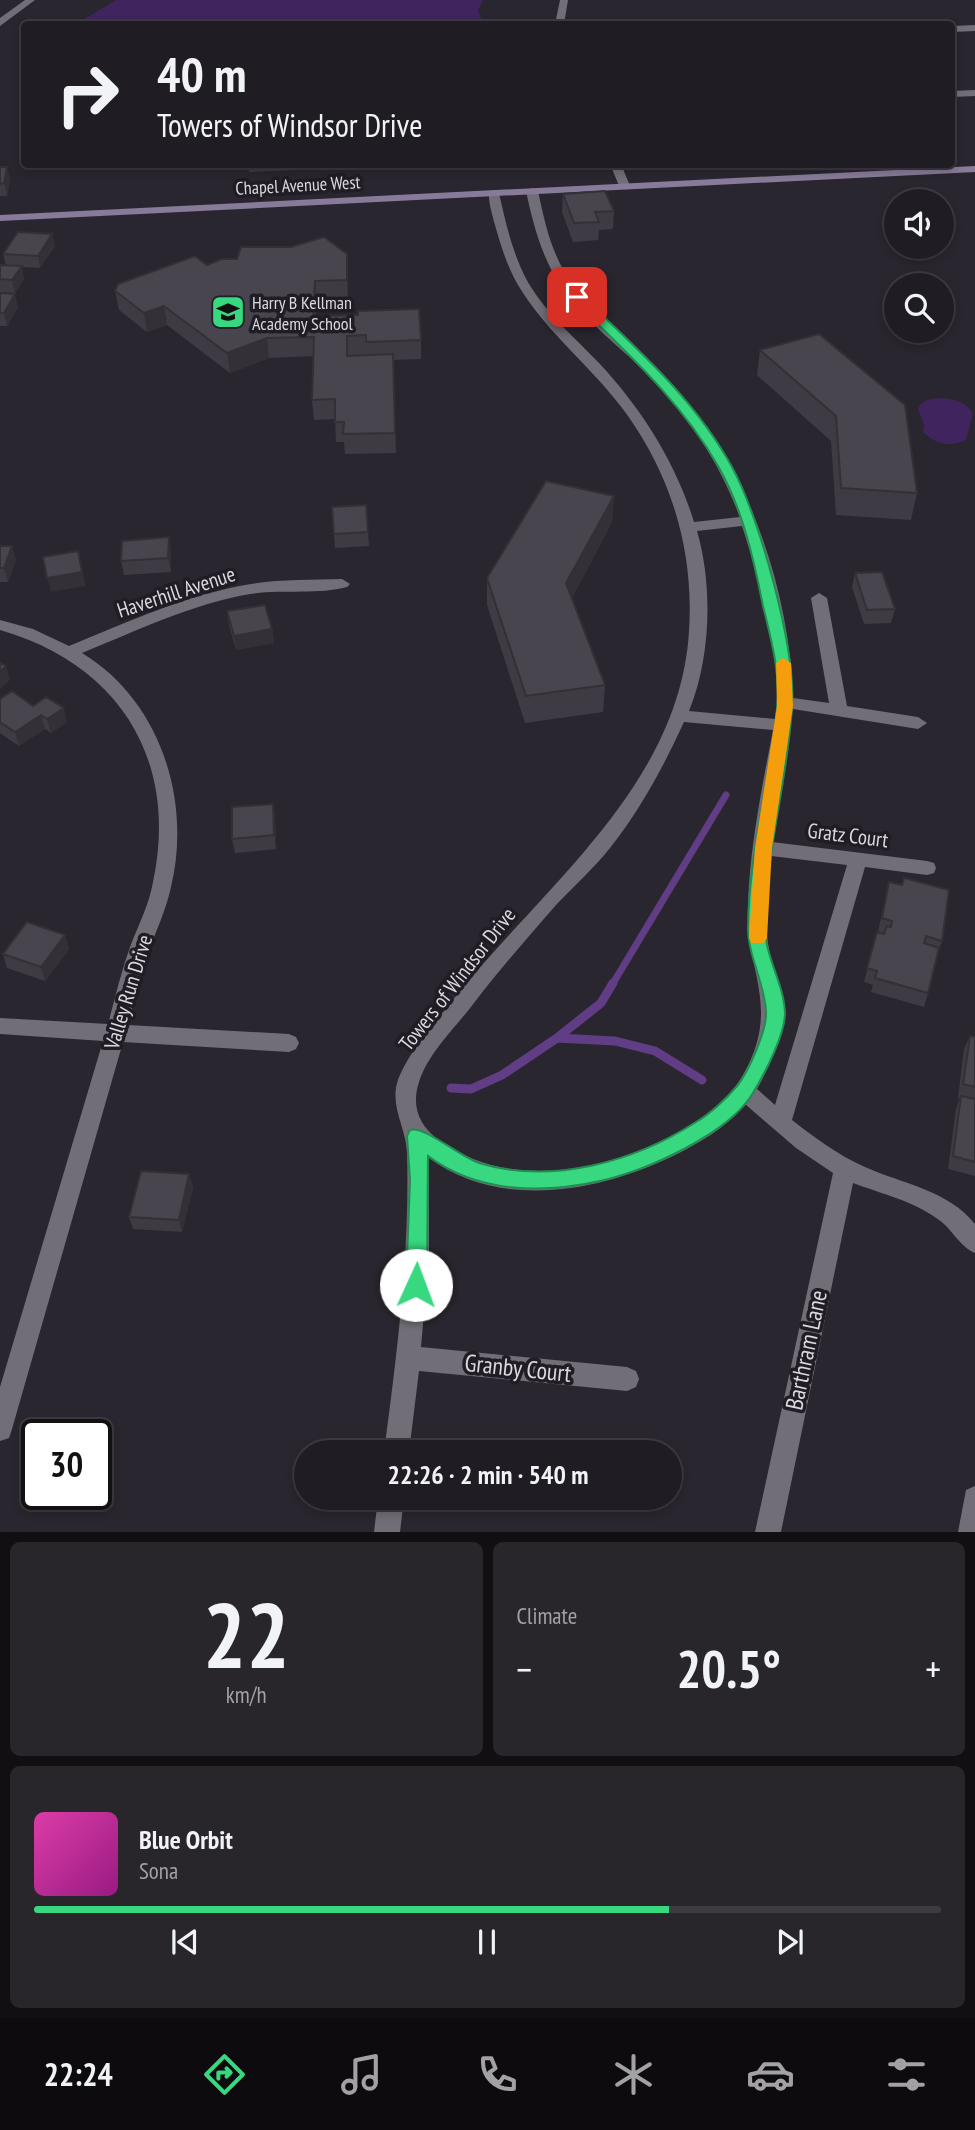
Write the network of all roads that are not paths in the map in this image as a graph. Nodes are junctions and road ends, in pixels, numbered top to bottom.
1 (31, 0) edge
2 (564, 0) edge
3 (560, 21) edge
4 (0, 23) edge
5 (975, 28) edge
6 (955, 29) edge
7 (975, 93) edge
8 (955, 94) edge
9 (617, 168) edge
10 (975, 169) edge
11 (624, 186) junction
12 (532, 191) junction
13 (492, 193) junction
14 (0, 218) edge
15 (747, 521) junction
16 (690, 527) junction
17 (342, 584) dead end
18 (819, 598) dead end
19 (0, 625) edge
20 (69, 652) junction
21 (785, 702) junction
22 (839, 710) junction
23 (677, 716) junction
24 (918, 723) dead end
25 (782, 725) junction
26 (763, 848) junction
27 (858, 859) junction
28 (927, 868) dead end
29 (0, 1026) edge
30 (116, 1032) junction
31 (289, 1043) dead end
32 (745, 1091) junction
33 (781, 1122) junction
34 (417, 1136) junction
35 (845, 1169) junction
36 (974, 1239) edge
37 (409, 1358) junction
38 (627, 1379) dead end
39 (0, 1429) edge
40 (399, 1440) edge
41 (975, 1499) edge
42 (390, 1510) edge
43 (387, 1531) edge
44 (768, 1531) edge
45 (971, 1531) edge

1 - 4 street
2 - 3 street
5 - 6 street
7 - 8 street
9 - 11 street
10 - 11 main road, Chapel Avenue West
11 - 12 main road, Chapel Avenue West
12 - 13 main road, Chapel Avenue West
12 - 15 street
13 - 14 main road, Chapel Avenue West
13 - 16 street, Towers of Windsor Drive
15 - 16 street
15 - 21 street
16 - 23 street, Towers of Windsor Drive
17 - 20 street, Haverhill Avenue
18 - 22 street
19 - 20 street, Valley Run Drive
20 - 30 street, Valley Run Drive
21 - 22 street
21 - 25 street
22 - 24 street
23 - 25 street
23 - 34 street, Towers of Windsor Drive
25 - 26 street
26 - 27 street, Gratz Court
26 - 32 street
27 - 28 street, Gratz Court
27 - 33 street
29 - 30 street
30 - 31 street
30 - 39 street, Valley Run Drive
32 - 33 street
32 - 34 street
33 - 35 street
34 - 37 street, Towers of Windsor Drive
35 - 36 street
35 - 44 street, Barthram Lane
37 - 38 street, Granby Court
37 - 40 street, Towers of Windsor Drive
41 - 45 street
42 - 43 street

